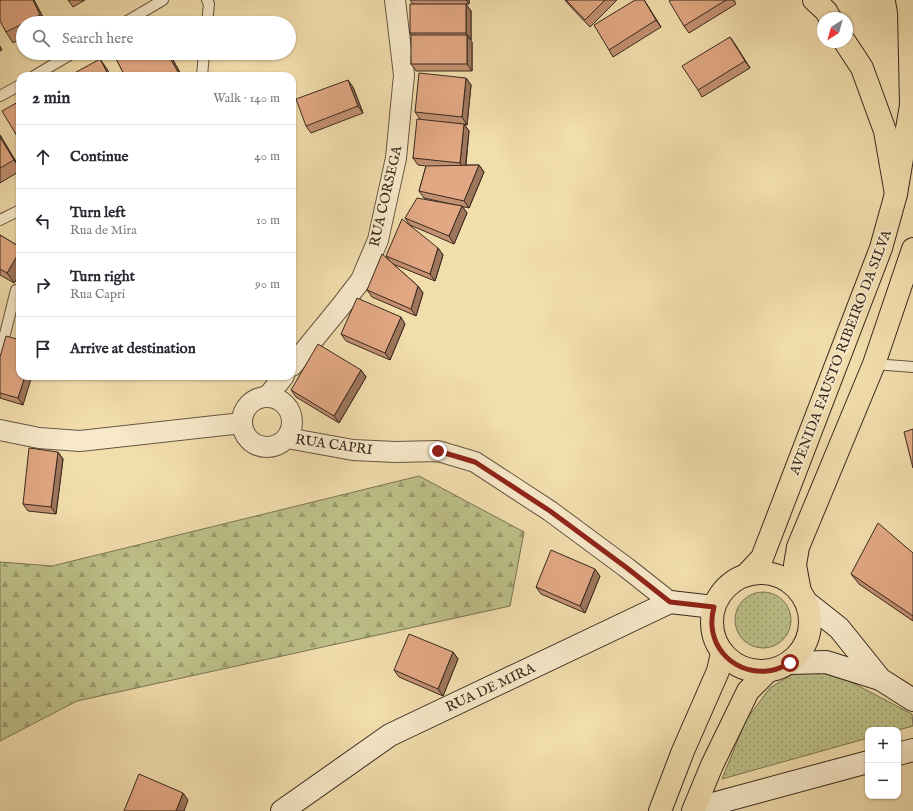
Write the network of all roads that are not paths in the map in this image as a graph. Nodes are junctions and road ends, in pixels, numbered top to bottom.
1 (163, 0) edge
2 (208, 0) edge
3 (395, 0) edge
4 (814, 0) edge
5 (907, 0) edge
6 (827, 12) edge
7 (136, 16) edge
8 (208, 16) edge
9 (849, 48) edge
10 (61, 60) edge
11 (203, 60) edge
12 (41, 72) edge
13 (202, 72) edge
14 (16, 86) edge
15 (0, 96) edge
16 (896, 194) junction
17 (16, 212) edge
18 (0, 220) edge
19 (913, 249) edge
20 (16, 290) dead end
21 (1, 339) edge
22 (0, 354) edge
23 (296, 361) edge
24 (874, 364) junction
25 (913, 367) edge
26 (281, 380) edge
27 (267, 397) junction
28 (242, 423) junction
29 (0, 430) edge
30 (287, 438) junction
31 (746, 575) junction
32 (803, 597) junction
33 (670, 602) junction
34 (714, 607) junction
35 (722, 653) junction
36 (790, 663) junction
37 (768, 671) junction
38 (880, 679) junction
39 (913, 700) edge
40 (913, 750) edge
41 (901, 753) edge
42 (865, 763) edge
43 (694, 810) edge
44 (282, 811) edge
45 (660, 811) edge

1 - 7 lane
2 - 8 lane
3 - 23 street, RUA CORSEGA
4 - 6 main road
5 - 16 main road, AVENIDA FAUSTO RIBEIRO DA SILVA
9 - 16 main road
10 - 12 lane
11 - 13 lane
14 - 15 lane
16 - 31 main road, AVENIDA FAUSTO RIBEIRO DA SILVA
17 - 18 lane
19 - 24 main road, AVENIDA FAUSTO RIBEIRO DA SILVA
20 - 21 lane
21 - 22 lane
24 - 25 lane
24 - 32 main road, AVENIDA FAUSTO RIBEIRO DA SILVA
26 - 27 street
27 - 28 street
27 - 30 street, RUA CAPRI
28 - 29 street
28 - 30 street, RUA CAPRI
30 - 33 street, RUA CAPRI
31 - 32 main road, AVENIDA FAUSTO RIBEIRO DA SILVA
31 - 34 main road, AVENIDA FAUSTO RIBEIRO DA SILVA
32 - 36 main road, AVENIDA FAUSTO RIBEIRO DA SILVA
32 - 38 street
33 - 34 street
33 - 44 street, RUA DE MIRA
34 - 35 main road, AVENIDA FAUSTO RIBEIRO DA SILVA
35 - 37 main road, AVENIDA FAUSTO RIBEIRO DA SILVA
35 - 45 main road
36 - 37 main road, AVENIDA FAUSTO RIBEIRO DA SILVA
36 - 38 street
37 - 43 main road
38 - 39 street
40 - 41 street
42 - 43 street

